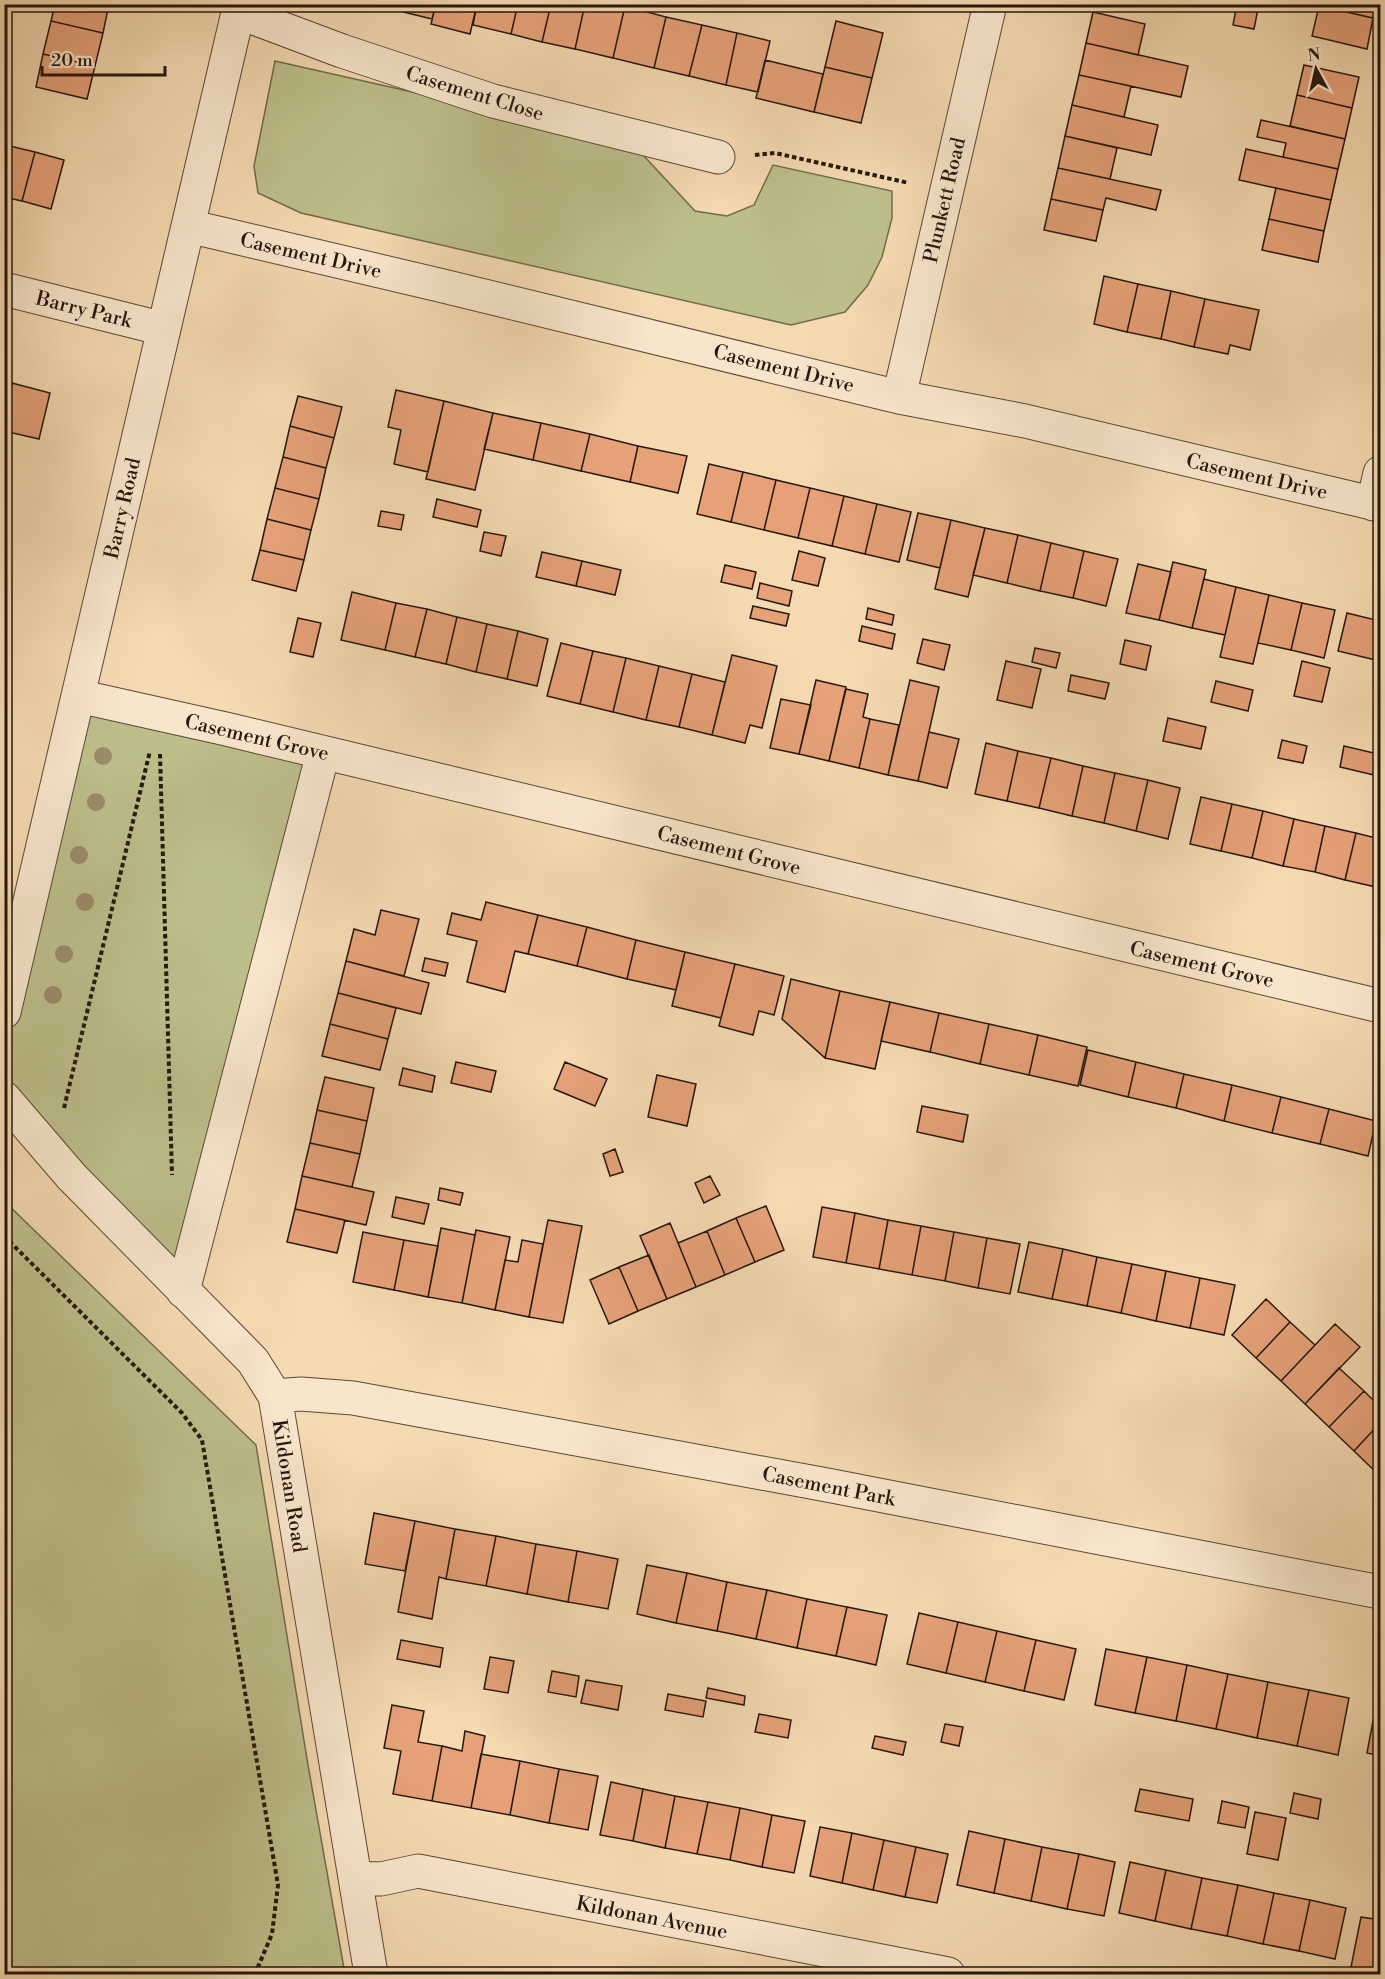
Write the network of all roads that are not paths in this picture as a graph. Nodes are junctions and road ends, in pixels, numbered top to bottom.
1 (990, 4) edge
2 (239, 8) edge
3 (718, 157) road end
4 (188, 226) junction
5 (4, 289) edge
6 (164, 329) junction
7 (899, 396) junction
8 (1378, 494) edge
9 (78, 696) junction
10 (323, 753) junction
11 (1380, 1006) edge
12 (4, 1012) edge
13 (4, 1098) edge
14 (183, 1291) junction
15 (275, 1396) junction
16 (1380, 1592) edge
17 (355, 1878) junction
18 (371, 1974) edge
19 (948, 1974) edge

1 - 7 street, Plunkett Road
2 - 3 street, Casement Close
2 - 4 street, Barry Road
4 - 6 street, Barry Road
4 - 7 street, Casement Drive
5 - 6 street, Barry Park
6 - 9 street, Barry Road
7 - 8 street, Casement Drive
9 - 10 street, Casement Grove
9 - 12 street, Barry Road
10 - 11 street, Casement Grove
10 - 14 street
13 - 14 street, Kildonan Road
14 - 15 street, Kildonan Road
15 - 16 street, Casement Park
15 - 17 street, Kildonan Road
17 - 18 street, Kildonan Road
17 - 19 street, Kildonan Avenue

